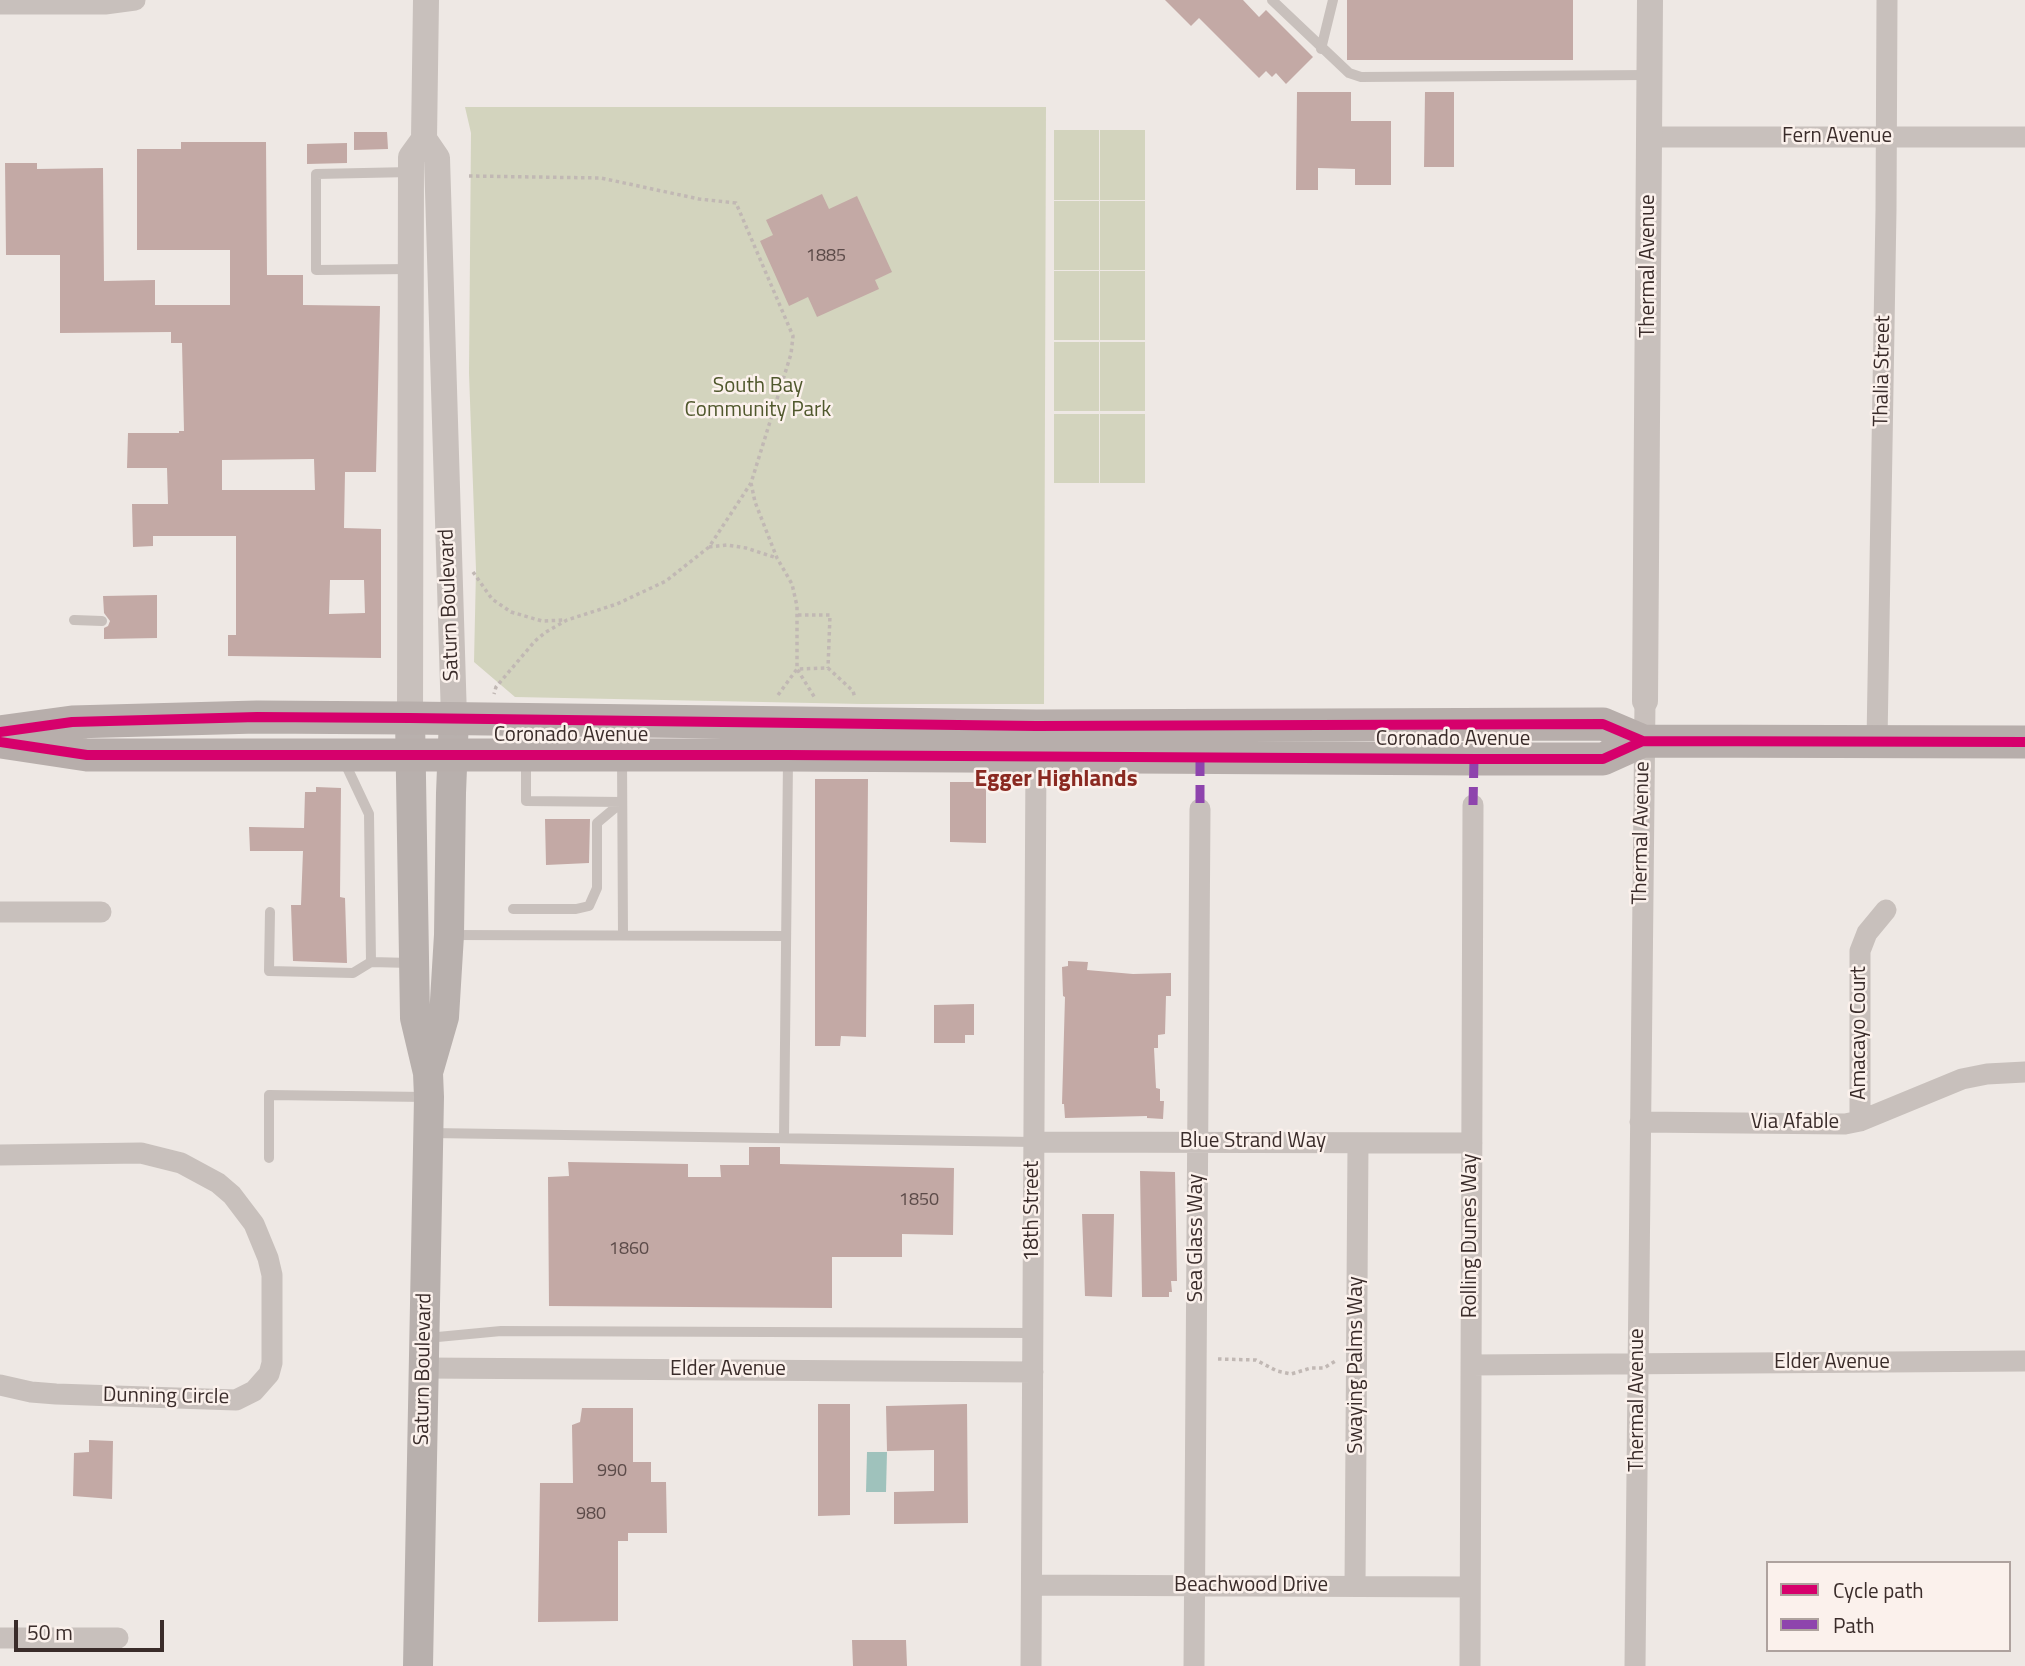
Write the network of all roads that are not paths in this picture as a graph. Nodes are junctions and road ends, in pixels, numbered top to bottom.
1 (135, 0) edge
2 (426, 0) edge
3 (1272, 0) edge
4 (1333, 0) edge
5 (1650, 0) edge
6 (1887, 0) edge
7 (0, 4) edge
8 (1321, 49) junction
9 (1650, 75) junction
10 (1650, 137) junction
11 (1886, 137) junction
12 (2025, 137) edge
13 (424, 139) junction
14 (411, 172) junction
15 (411, 269) junction
16 (74, 620) dead end
17 (102, 621) dead end
18 (1645, 701) joint
19 (410, 718) junction
20 (454, 718) junction
21 (0, 732) edge
22 (1643, 741) junction
23 (1877, 741) junction
24 (0, 742) edge
25 (1036, 742) junction
26 (2025, 742) edge
27 (341, 755) junction
28 (411, 755) junction
29 (788, 755) junction
30 (453, 756) junction
31 (526, 756) junction
32 (622, 756) junction
33 (622, 803) junction
34 (1473, 806) dead end
35 (1200, 809) dead end
36 (513, 909) dead end
37 (1886, 910) dead end
38 (0, 912) edge
39 (101, 912) dead end
40 (270, 912) dead end
41 (449, 935) junction
42 (623, 935) junction
43 (786, 936) junction
44 (371, 962) junction
45 (415, 963) junction
46 (2025, 1072) edge
47 (429, 1085) junction
48 (1860, 1121) junction
49 (1640, 1122) junction
50 (429, 1133) junction
51 (784, 1138) junction
52 (1034, 1142) junction
53 (1197, 1142) junction
54 (1358, 1143) junction
55 (1472, 1143) junction
56 (0, 1155) edge
57 (269, 1158) dead end
58 (1033, 1333) junction
59 (424, 1338) junction
60 (2025, 1361) edge
61 (1638, 1363) junction
62 (1471, 1364) junction
63 (424, 1368) junction
64 (1033, 1372) junction
65 (0, 1385) edge
66 (1032, 1585) junction
67 (1195, 1586) junction
68 (1355, 1586) junction
69 (1470, 1587) junction
70 (0, 1638) edge
71 (118, 1638) dead end
72 (418, 1666) edge
73 (1031, 1666) edge
74 (1194, 1666) edge
75 (1470, 1666) edge
76 (1635, 1666) edge

1 - 7 street
2 - 13 street, Saturn Boulevard
3 - 8 lane
4 - 8 lane
5 - 9 street, Thermal Avenue
6 - 11 street, Thalia Street
8 - 9 lane
9 - 10 street, Thermal Avenue
10 - 11 street, Fern Avenue
10 - 18 street, Thermal Avenue
11 - 12 street, Fern Avenue
11 - 23 street, Thalia Street
13 - 14 street, Saturn Boulevard
13 - 20 street, Saturn Boulevard
14 - 15 street, Saturn Boulevard
14 - 15 lane
15 - 19 street, Saturn Boulevard
16 - 17 lane
18 - 22 street, Thermal Avenue
19 - 20 main road, Coronado Avenue
19 - 21 main road, Coronado Avenue
19 - 28 main road, Saturn Boulevard
20 - 25 main road, Coronado Avenue
20 - 30 main road, Saturn Boulevard
22 - 23 main road, Coronado Avenue
22 - 25 main road, Coronado Avenue
22 - 49 street, Thermal Avenue
23 - 26 main road, Coronado Avenue
24 - 27 main road, Coronado Avenue
25 - 29 main road, Coronado Avenue
25 - 52 street, 18th Street
27 - 28 main road, Coronado Avenue
27 - 44 lane
28 - 30 main road, Coronado Avenue
28 - 45 main road, Saturn Boulevard
29 - 32 main road, Coronado Avenue
29 - 43 lane
30 - 31 main road, Coronado Avenue
30 - 41 main road, Saturn Boulevard
31 - 32 main road, Coronado Avenue
31 - 33 lane
32 - 33 lane
33 - 36 lane
33 - 42 lane
34 - 55 street, Rolling Dunes Way
35 - 53 street, Sea Glass Way
37 - 48 street, Amacayo Court
38 - 39 street
40 - 44 lane
41 - 42 lane
41 - 47 main road, Saturn Boulevard
42 - 43 lane
43 - 51 lane
44 - 45 lane
45 - 47 main road, Saturn Boulevard
46 - 48 street, Via Afable
47 - 50 main road, Saturn Boulevard
47 - 57 lane
48 - 49 street, Via Afable
49 - 61 street, Thermal Avenue
50 - 51 lane
50 - 59 main road, Saturn Boulevard
51 - 52 lane
52 - 53 street, Blue Strand Way
52 - 58 street, 18th Street
53 - 54 street, Blue Strand Way
53 - 67 street, Sea Glass Way
54 - 55 street, Blue Strand Way
54 - 68 street, Swaying Palms Way
55 - 62 street, Rolling Dunes Way
56 - 65 street, Dunning Circle
58 - 59 lane
58 - 64 street, 18th Street
59 - 63 main road, Saturn Boulevard
60 - 61 street, Elder Avenue
61 - 62 street, Elder Avenue
61 - 76 street, Thermal Avenue
62 - 69 street, Rolling Dunes Way
63 - 64 street, Elder Avenue
63 - 72 main road, Saturn Boulevard
64 - 66 street, 18th Street
66 - 67 street, Beachwood Drive
66 - 73 street, 18th Street
67 - 68 street, Beachwood Drive
67 - 74 street, Sea Glass Way
68 - 69 street, Beachwood Drive
69 - 75 street, Rolling Dunes Way
70 - 71 street

